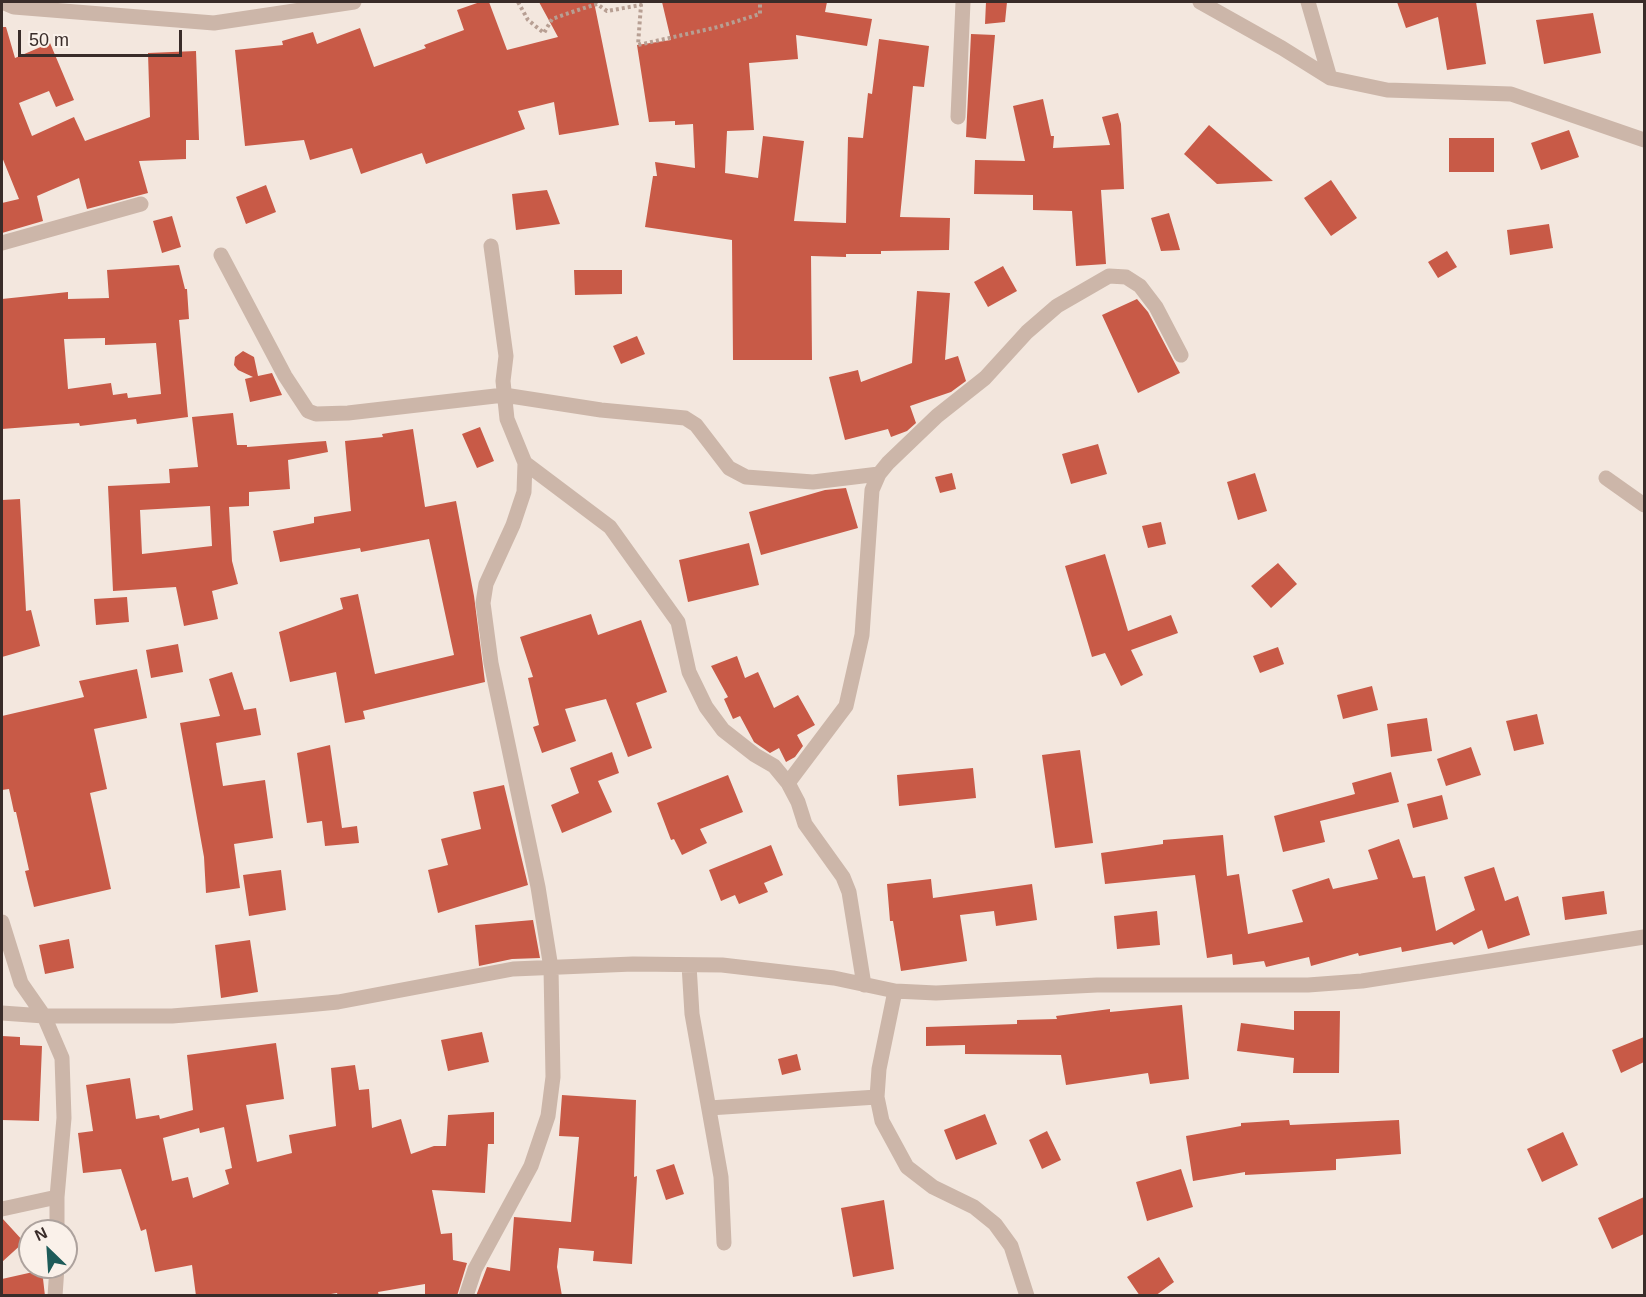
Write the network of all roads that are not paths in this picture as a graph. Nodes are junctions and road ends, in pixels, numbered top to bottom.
1 (2, 2) edge
2 (354, 2) edge
3 (963, 2) edge
4 (1200, 2) edge
5 (1308, 2) edge
6 (1330, 78) junction
7 (958, 117) dead end
8 (1644, 140) edge
9 (141, 204) dead end
10 (2, 243) edge
11 (491, 246) dead end
12 (221, 255) dead end
13 (1181, 356) dead end
14 (504, 395) junction
15 (525, 463) junction
16 (879, 474) junction
17 (1606, 478) dead end
18 (1644, 505) edge
19 (788, 783) junction
20 (2, 922) edge
21 (1644, 937) edge
22 (688, 965) junction
23 (551, 968) junction
24 (864, 985) junction
25 (896, 991) junction
26 (2, 1013) edge
27 (44, 1016) junction
28 (877, 1097) junction
29 (709, 1108) junction
30 (57, 1197) junction
31 (2, 1209) edge
32 (57, 1219) edge
33 (724, 1243) dead end
34 (56, 1279) edge
35 (55, 1296) edge
36 (466, 1296) edge
37 (1026, 1296) edge

1 - 2 street
3 - 7 street
4 - 6 street
5 - 6 street
6 - 8 street
9 - 10 street
11 - 14 street
12 - 14 street
13 - 16 street
14 - 15 street
14 - 16 street
15 - 19 street
15 - 23 street
16 - 19 street
17 - 18 street
19 - 24 street
20 - 27 street
21 - 25 street
22 - 23 street
22 - 24 street
22 - 29 street
23 - 27 street
23 - 36 street
24 - 25 street
25 - 28 street
26 - 27 street
27 - 30 street
28 - 29 street
28 - 37 street
29 - 33 street
30 - 31 street
30 - 32 street
34 - 35 street

